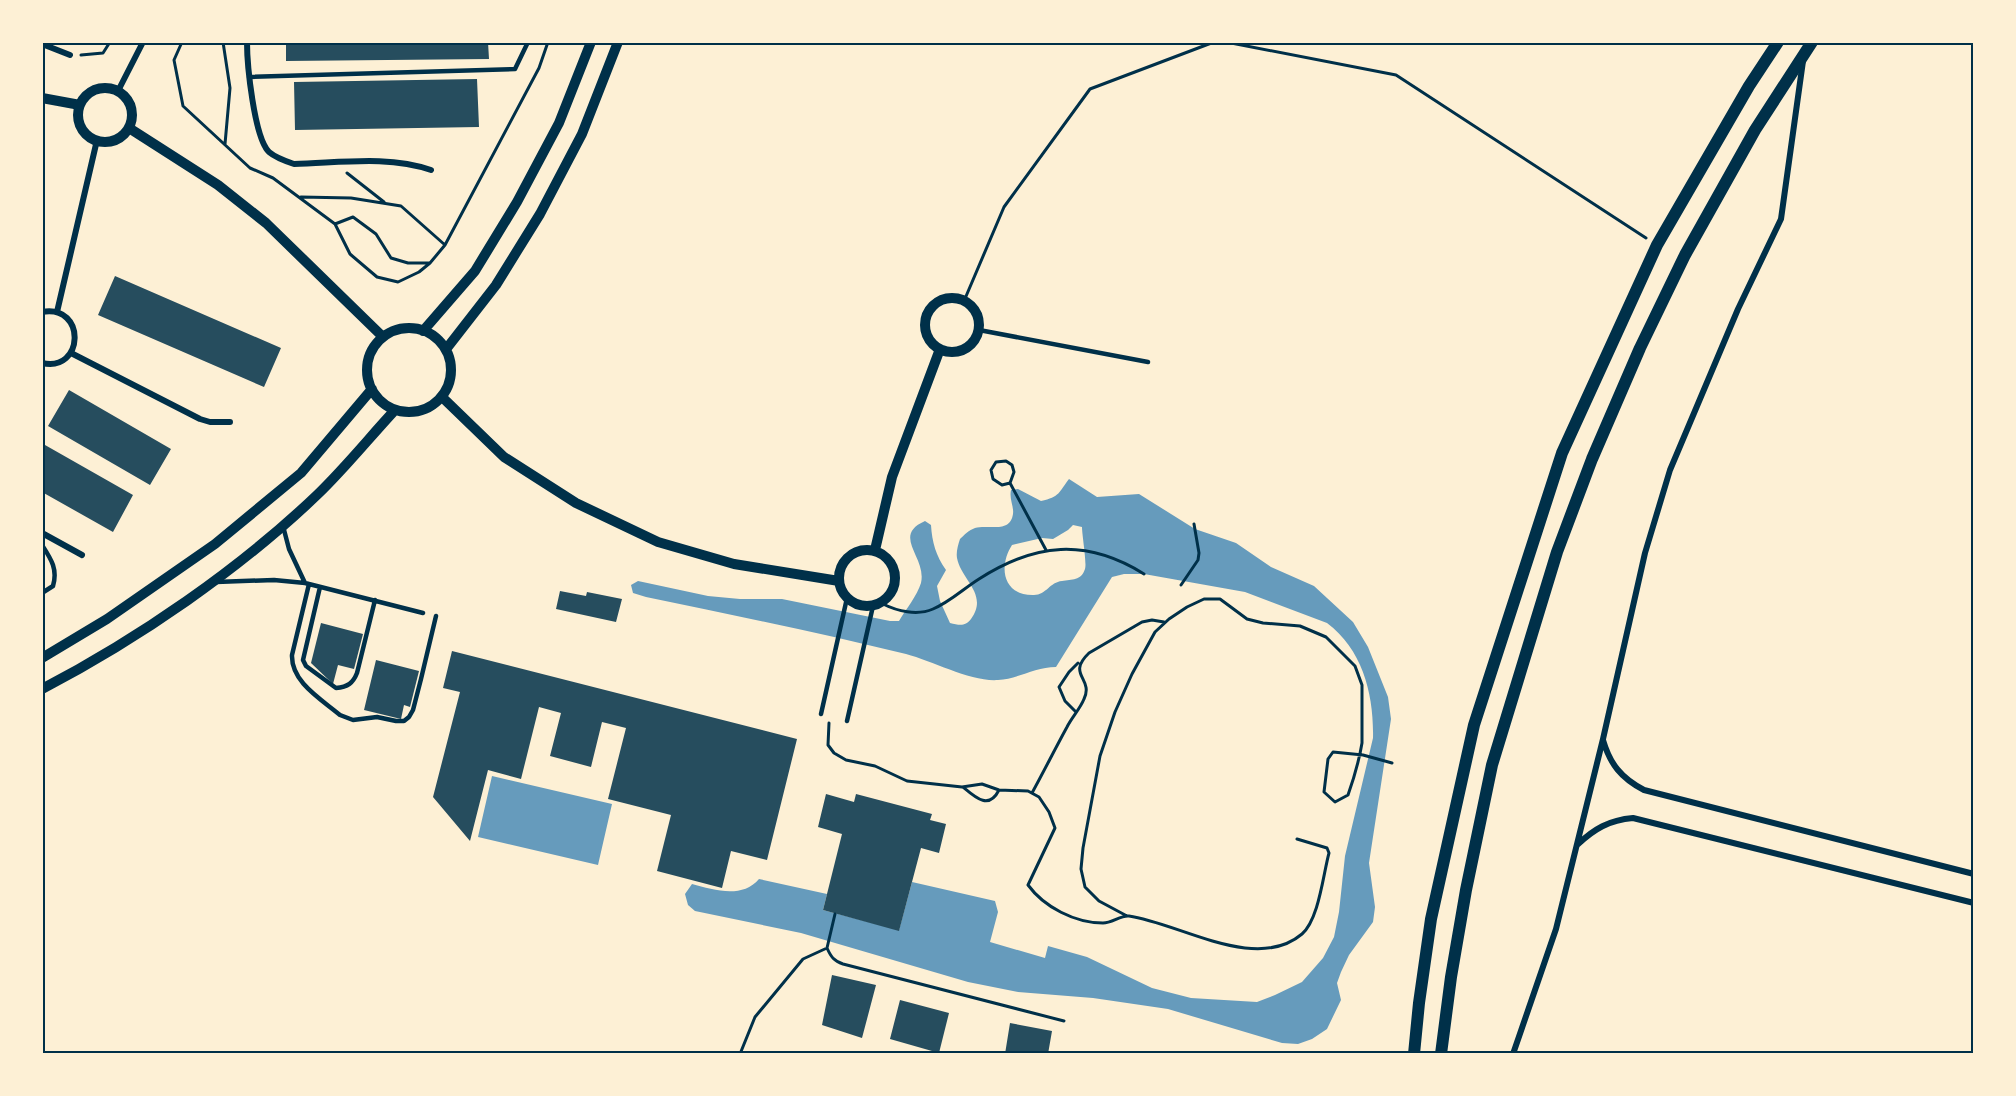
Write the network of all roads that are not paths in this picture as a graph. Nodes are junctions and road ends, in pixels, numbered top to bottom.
1 (143, 42) edge
2 (247, 42) edge
3 (528, 42) edge
4 (591, 42) edge
5 (618, 42) edge
6 (1778, 42) edge
7 (42, 44) edge
8 (1808, 47) edge
9 (70, 55) road end
10 (249, 77) junction
11 (118, 91) junction
12 (42, 98) edge
13 (80, 105) junction
14 (129, 128) junction
15 (97, 140) junction
16 (432, 170) dead end
17 (42, 312) edge
18 (57, 312) junction
19 (979, 330) junction
20 (423, 331) junction
21 (383, 338) junction
22 (447, 348) junction
23 (940, 349) junction
24 (71, 353) junction
25 (1148, 362) dead end
26 (42, 363) edge
27 (372, 389) junction
28 (442, 397) junction
29 (395, 410) junction
30 (230, 422) dead end
31 (283, 526) junction
32 (42, 533) edge
33 (42, 545) edge
34 (875, 550) junction
35 (82, 555) dead end
36 (839, 581) junction
37 (214, 582) junction
38 (307, 583) junction
39 (320, 587) junction
40 (42, 593) edge
41 (375, 600) junction
42 (846, 601) junction
43 (876, 606) junction
44 (423, 613) dead end
45 (436, 616) dead end
46 (42, 658) edge
47 (42, 689) edge
48 (820, 714) dead end
49 (847, 721) dead end
50 (1603, 739) junction
51 (1577, 845) junction
52 (1974, 874) edge
53 (1974, 903) edge
54 (1414, 1054) edge
55 (1441, 1054) edge
56 (1514, 1054) edge

1 - 11 street
2 - 10 street
3 - 10 lane
4 - 20 street
5 - 22 street
6 - 54 main road
7 - 9 street
8 - 50 street
8 - 55 main road
10 - 16 street
11 - 13 street
11 - 14 street
12 - 13 street
13 - 15 street
14 - 15 street
14 - 21 street
15 - 18 street
17 - 18 street
18 - 24 street
19 - 23 street
19 - 23 street
19 - 25 lane
20 - 21 street
20 - 22 street
21 - 27 street
22 - 28 street
23 - 34 street
24 - 26 street
24 - 30 street
27 - 29 street
27 - 46 street
28 - 29 street
28 - 36 street
29 - 31 street
31 - 37 street
31 - 38 lane
32 - 35 street
33 - 40 lane
34 - 36 street
34 - 43 street
36 - 42 street
37 - 38 lane
37 - 47 street
38 - 39 lane
38 - 45 lane
39 - 41 lane
39 - 41 lane
41 - 44 lane
42 - 43 street
42 - 48 lane
43 - 49 lane
50 - 51 street
50 - 52 street
51 - 53 street
51 - 56 street

